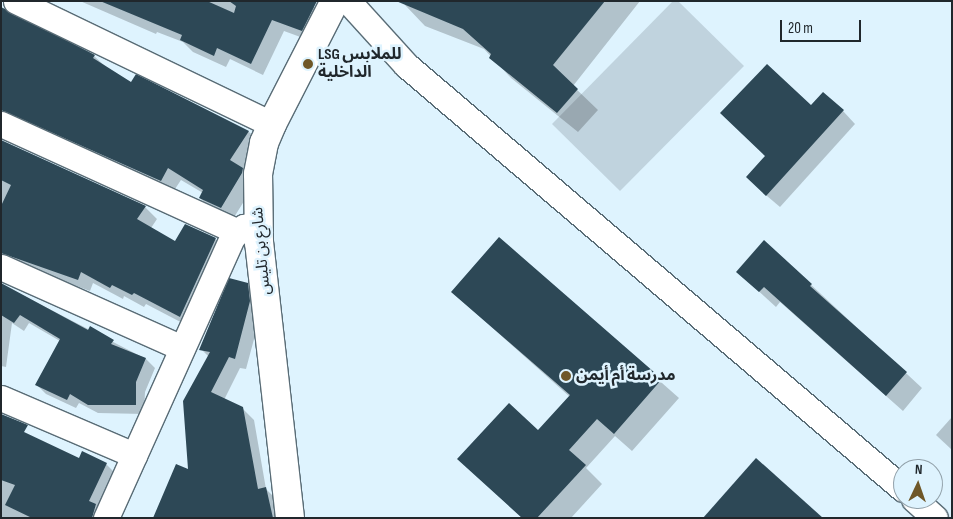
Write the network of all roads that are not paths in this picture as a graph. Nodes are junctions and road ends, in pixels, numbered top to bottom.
1 (16, 1) edge
2 (336, 1) edge
3 (348, 1) edge
4 (1, 124) edge
5 (272, 124) junction
6 (247, 228) junction
7 (1, 267) edge
8 (182, 348) junction
9 (1, 398) edge
10 (134, 455) junction
11 (893, 480) edge
12 (926, 509) edge
13 (106, 518) edge
14 (290, 518) edge
15 (936, 518) edge

1 - 5 street
2 - 5 street, شارع بن تليس
3 - 11 street
4 - 6 street
5 - 6 street, شارع بن تليس
6 - 8 street
6 - 14 street, شارع بن تليس
7 - 8 street
8 - 10 street
9 - 10 street
10 - 13 street
12 - 15 street

